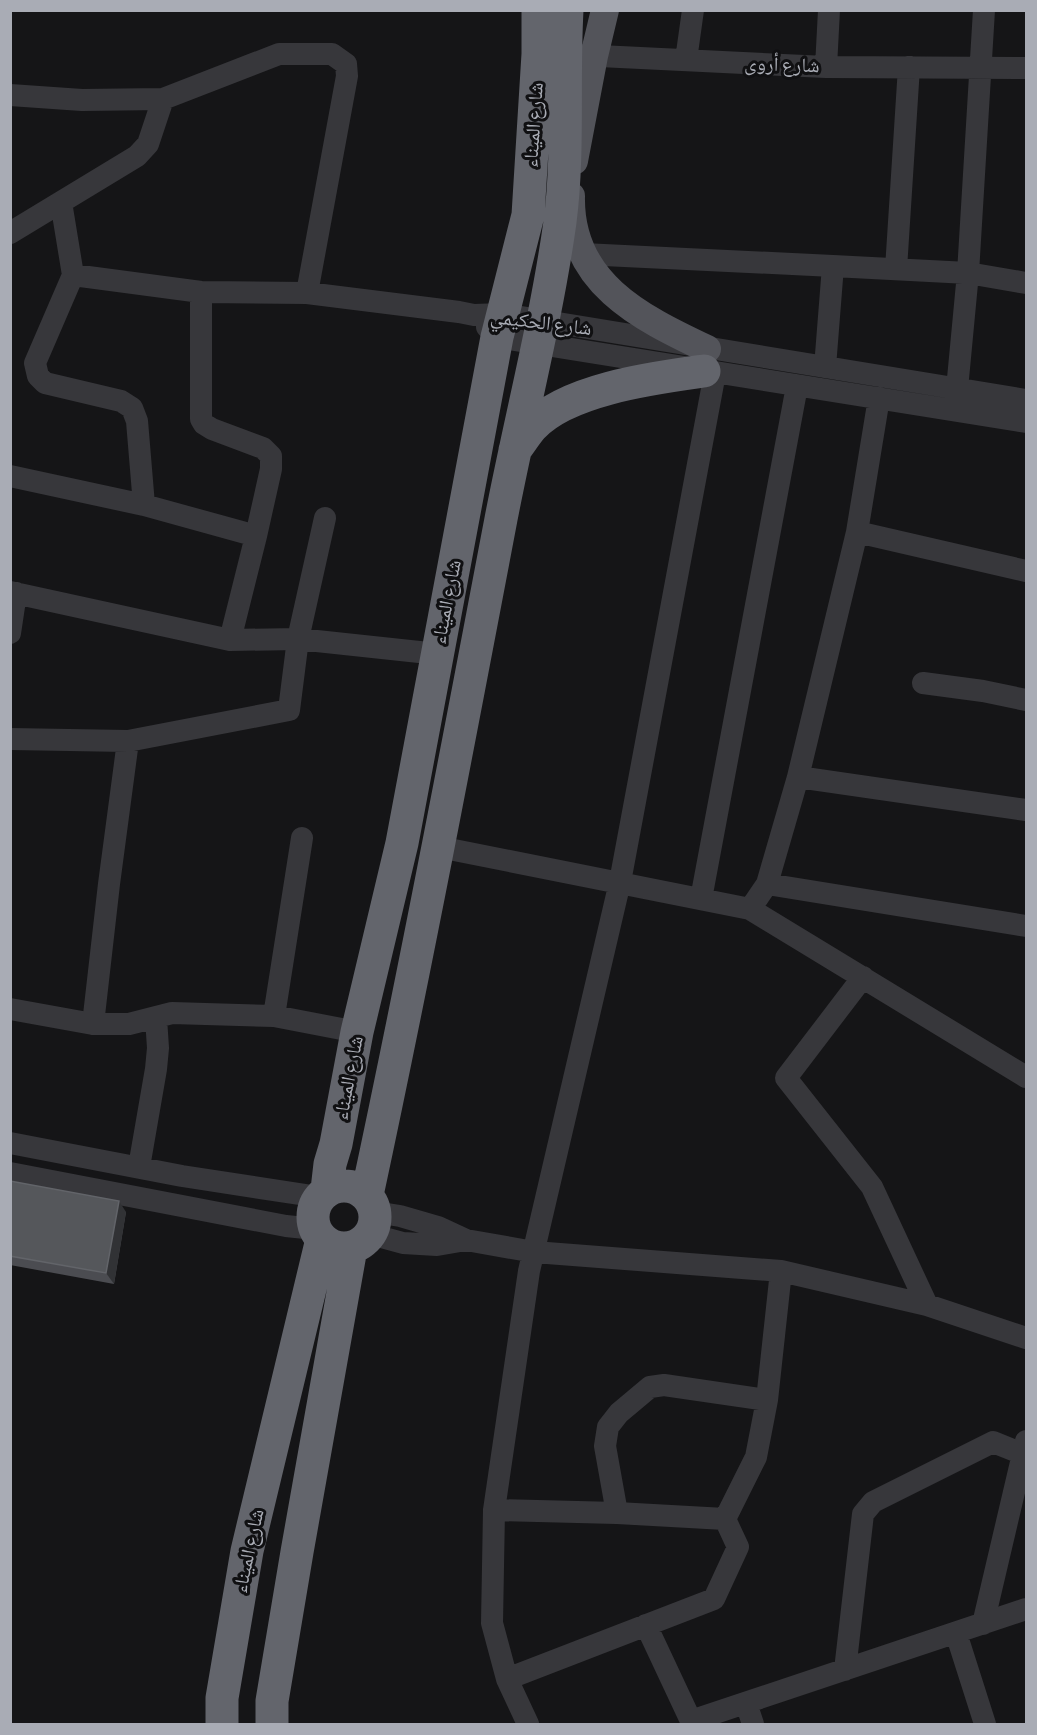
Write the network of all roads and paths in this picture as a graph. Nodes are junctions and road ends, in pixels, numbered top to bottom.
1 (538, 10) edge
2 (567, 10) edge
3 (605, 10) edge
4 (693, 10) edge
5 (829, 10) edge
6 (984, 10) edge
7 (566, 55) junction
8 (686, 60) junction
9 (826, 67) junction
10 (909, 68) junction
11 (981, 68) junction
12 (1026, 68) edge
13 (10, 95) edge
14 (163, 99) junction
15 (572, 176) junction
16 (61, 202) junction
17 (560, 221) junction
18 (10, 233) edge
19 (583, 254) junction
20 (833, 266) junction
21 (896, 269) junction
22 (968, 273) junction
23 (73, 275) junction
24 (1026, 283) edge
25 (201, 292) junction
26 (307, 293) junction
27 (491, 322) junction
28 (540, 332) junction
29 (708, 364) junction
30 (825, 367) junction
31 (797, 386) junction
32 (957, 389) junction
33 (879, 398) junction
34 (1026, 400) edge
35 (1026, 422) edge
36 (514, 451) junction
37 (10, 476) edge
38 (144, 504) junction
39 (326, 518) dead end
40 (857, 532) junction
41 (256, 536) junction
42 (1026, 571) edge
43 (13, 593) edge
44 (10, 633) edge
45 (298, 639) junction
46 (230, 640) junction
47 (438, 654) junction
48 (923, 683) dead end
49 (1026, 700) edge
50 (10, 739) edge
51 (128, 741) junction
52 (798, 777) junction
53 (1026, 810) edge
54 (302, 838) dead end
55 (439, 847) junction
56 (620, 882) junction
57 (767, 884) junction
58 (701, 899) junction
59 (750, 909) junction
60 (1026, 926) edge
61 (863, 977) junction
62 (10, 1009) edge
63 (274, 1016) junction
64 (156, 1018) junction
65 (93, 1024) junction
66 (357, 1032) junction
67 (1026, 1077) edge
68 (10, 1143) edge
69 (139, 1167) junction
70 (10, 1173) edge
71 (343, 1218) junction
72 (534, 1252) junction
73 (781, 1271) junction
74 (927, 1305) junction
75 (1026, 1338) edge
76 (767, 1400) junction
77 (1025, 1447) edge
78 (494, 1510) junction
79 (616, 1513) junction
80 (725, 1519) junction
81 (1026, 1610) edge
82 (983, 1624) junction
83 (646, 1625) junction
84 (956, 1633) junction
85 (845, 1670) junction
86 (507, 1678) junction
87 (746, 1702) junction
88 (222, 1725) edge
89 (273, 1725) edge
90 (528, 1725) edge
91 (753, 1725) edge
92 (985, 1725) edge

1 - 7 highway, شارع الميناء
2 - 7 highway, شارع الميناء
3 - 7 main road, شارع الميناء
4 - 8 street
5 - 9 street
6 - 11 street
7 - 8 street, شارع أروى
7 - 15 main road, شارع الميناء
7 - 17 highway, شارع الميناء
7 - 27 highway, شارع الميناء
8 - 9 street, شارع أروى
9 - 10 street, شارع أروى
10 - 11 street, شارع أروى
10 - 21 street
11 - 12 street, شارع أروى
11 - 22 street
13 - 14 street
14 - 16 street
14 - 26 street
15 - 17 main road, شارع الميناء
15 - 19 main road
16 - 18 street
16 - 23 street
17 - 28 highway, شارع الميناء
19 - 20 street
19 - 29 main road
20 - 21 street
20 - 30 street
21 - 22 street
22 - 24 street
22 - 32 street
23 - 25 street, شارع الحكيمي
23 - 38 street
25 - 26 street, شارع الحكيمي
25 - 41 street
26 - 27 street, شارع الحكيمي
27 - 28 street, شارع الحكيمي
27 - 47 highway, شارع الميناء
28 - 29 street, شارع الحكيمي
28 - 36 highway, شارع الميناء
29 - 30 street, شارع الحكيمي
29 - 31 street, شارع الحكيمي
29 - 36 highway
29 - 56 street
30 - 32 street, شارع الحكيمي
31 - 33 street, شارع الحكيمي
31 - 58 street
32 - 34 street, شارع الحكيمي
33 - 35 street, شارع الحكيمي
33 - 40 street
36 - 55 highway, شارع الميناء
37 - 38 street
38 - 41 street
39 - 45 street
40 - 42 street
40 - 52 street
41 - 46 street
43 - 44 street
43 - 46 street
45 - 46 street
45 - 47 street
45 - 51 street
47 - 66 highway, شارع الميناء
48 - 49 street
50 - 51 street
51 - 65 street
52 - 53 street
52 - 57 street
54 - 63 street
55 - 56 street
55 - 71 highway, شارع الميناء
56 - 58 street
56 - 72 street
57 - 59 street
57 - 60 street
58 - 59 street
59 - 61 street
61 - 67 street
61 - 74 street
62 - 65 street
63 - 64 street
63 - 66 street
64 - 65 street
64 - 69 street
66 - 71 highway, شارع الميناء
68 - 69 street
69 - 71 street
70 - 71 street
71 - 72 street
71 - 88 highway, شارع الميناء
71 - 89 highway, شارع الميناء
72 - 73 street
72 - 78 street
73 - 74 street
73 - 76 street
74 - 75 street
76 - 79 street
76 - 80 street
77 - 82 street
77 - 85 street
78 - 79 street
78 - 86 street
79 - 80 street
80 - 83 street
81 - 82 street
82 - 84 street
83 - 86 street
83 - 87 street
84 - 85 street
84 - 92 street
85 - 87 street
86 - 90 street
87 - 91 street

